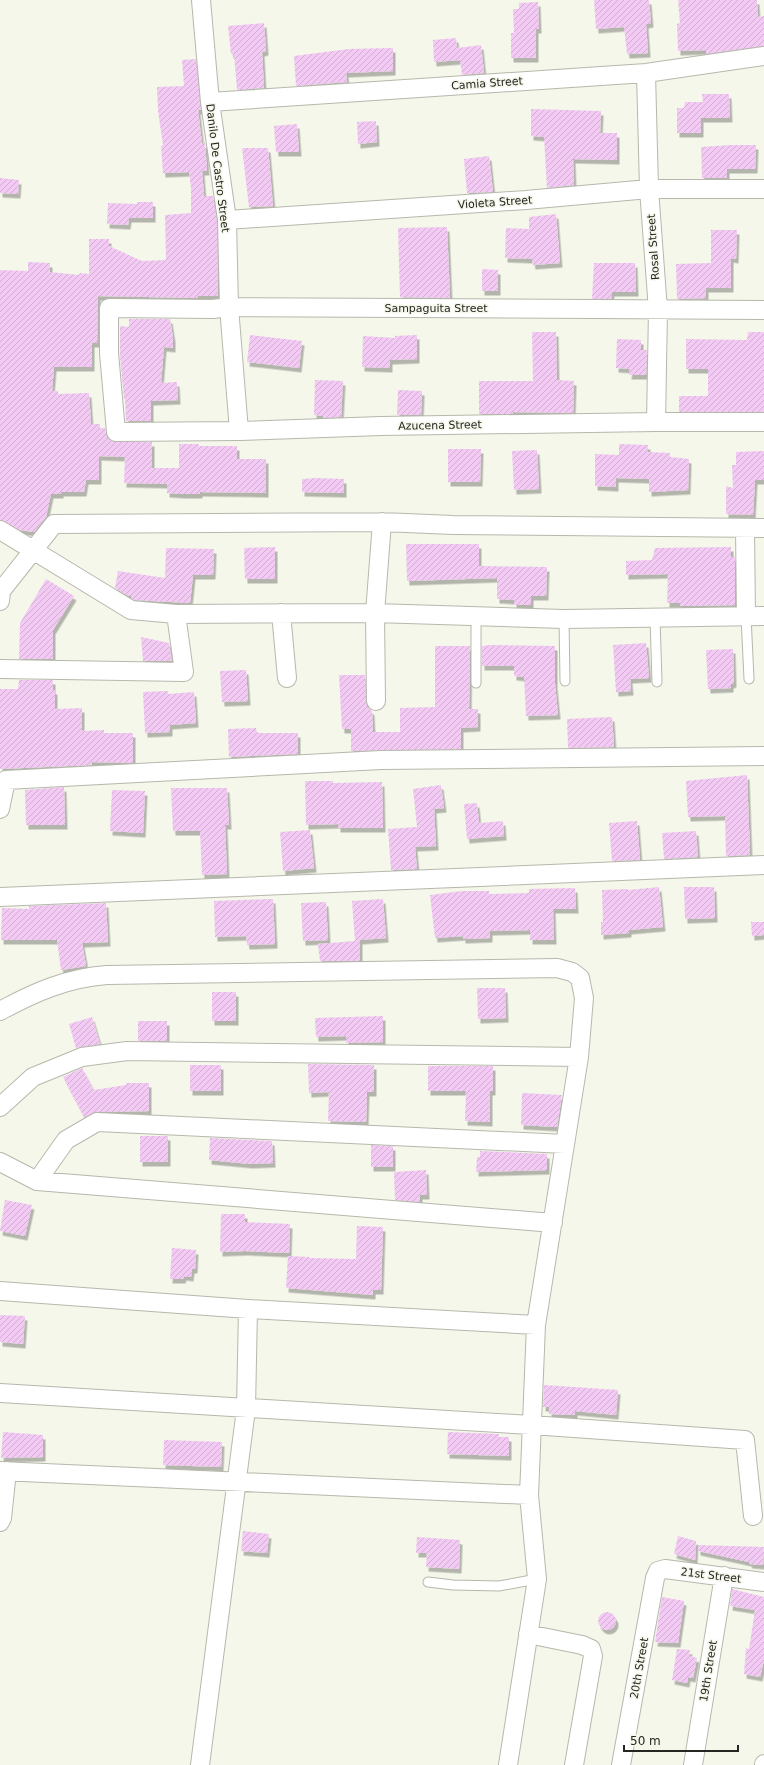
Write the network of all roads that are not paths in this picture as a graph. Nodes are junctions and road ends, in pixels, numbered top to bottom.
1 (201, 0) edge
2 (764, 56) edge
3 (646, 73) junction
4 (210, 102) junction
5 (649, 189) junction
6 (764, 189) edge
7 (227, 220) junction
8 (229, 307) junction
9 (658, 310) junction
10 (764, 310) edge
11 (656, 422) junction
12 (764, 422) edge
13 (239, 431) junction
14 (116, 432) joint
15 (382, 522) junction
16 (745, 528) junction
17 (764, 528) edge
18 (0, 530) edge
19 (33, 549) junction
20 (0, 601) edge
21 (281, 613) junction
22 (375, 613) junction
23 (176, 614) junction
24 (755, 616) edge
25 (476, 617) junction
26 (655, 618) junction
27 (564, 619) junction
28 (0, 669) edge
29 (287, 678) dead end
30 (749, 679) dead end
31 (565, 681) dead end
32 (657, 682) dead end
33 (476, 683) dead end
34 (376, 701) dead end
35 (764, 756) edge
36 (0, 809) edge
37 (764, 865) edge
38 (0, 897) edge
39 (0, 1011) edge
40 (579, 1058) junction
41 (0, 1107) edge
42 (565, 1144) junction
43 (0, 1162) edge
44 (37, 1181) junction
45 (552, 1223) junction
46 (0, 1291) edge
47 (248, 1309) junction
48 (536, 1325) junction
49 (0, 1393) edge
50 (246, 1409) junction
51 (531, 1425) junction
52 (4, 1471) edge
53 (237, 1482) junction
54 (529, 1495) junction
55 (753, 1516) dead end
56 (0, 1522) edge
57 (658, 1572) joint
58 (724, 1576) junction
59 (537, 1579) junction
60 (428, 1582) dead end
61 (764, 1582) edge
62 (528, 1634) junction
63 (200, 1765) edge
64 (508, 1765) edge
65 (574, 1765) edge
66 (621, 1765) edge
67 (693, 1765) edge

1 - 4 street, Danilo De Castro Street
2 - 3 street, Camia Street
3 - 4 street, Camia Street
3 - 5 street, Rosal Street
4 - 7 street, Danilo De Castro Street
5 - 6 street, Violeta Street
5 - 7 street, Violeta Street
5 - 9 street, Rosal Street
7 - 8 street, Danilo De Castro Street
8 - 9 street, Sampaguita Street
8 - 13 street, Danilo De Castro Street
8 - 14 street, Sampaguita Street
9 - 10 street, Sampaguita Street
9 - 11 street, Rosal Street
11 - 12 street, Azucena Street
11 - 13 street, Azucena Street
13 - 14 street, Azucena Street
15 - 16 street
15 - 19 street
15 - 22 street
16 - 17 street
16 - 24 street
18 - 19 street
19 - 20 street
19 - 23 street
21 - 22 street
21 - 23 street
21 - 29 street
22 - 25 street
22 - 34 street
23 - 28 street
24 - 26 street
24 - 30 lane
25 - 27 street
25 - 33 lane
26 - 27 street
26 - 32 lane
27 - 31 lane
35 - 36 street
37 - 38 street
39 - 40 street
40 - 41 street
40 - 42 street
42 - 44 street
42 - 45 street
43 - 44 street
44 - 45 street
45 - 48 street
46 - 47 street
47 - 48 street
47 - 50 street
48 - 51 street
49 - 50 street
50 - 51 street
50 - 53 street
51 - 54 street
51 - 55 street
52 - 53 street
52 - 56 street
53 - 54 street
53 - 63 street
54 - 59 street
57 - 58 street, 21st Street
57 - 66 street, 20th Street
58 - 61 street, 21st Street
58 - 67 street, 19th Street
59 - 60 lane
59 - 62 street
62 - 64 street
62 - 65 street

